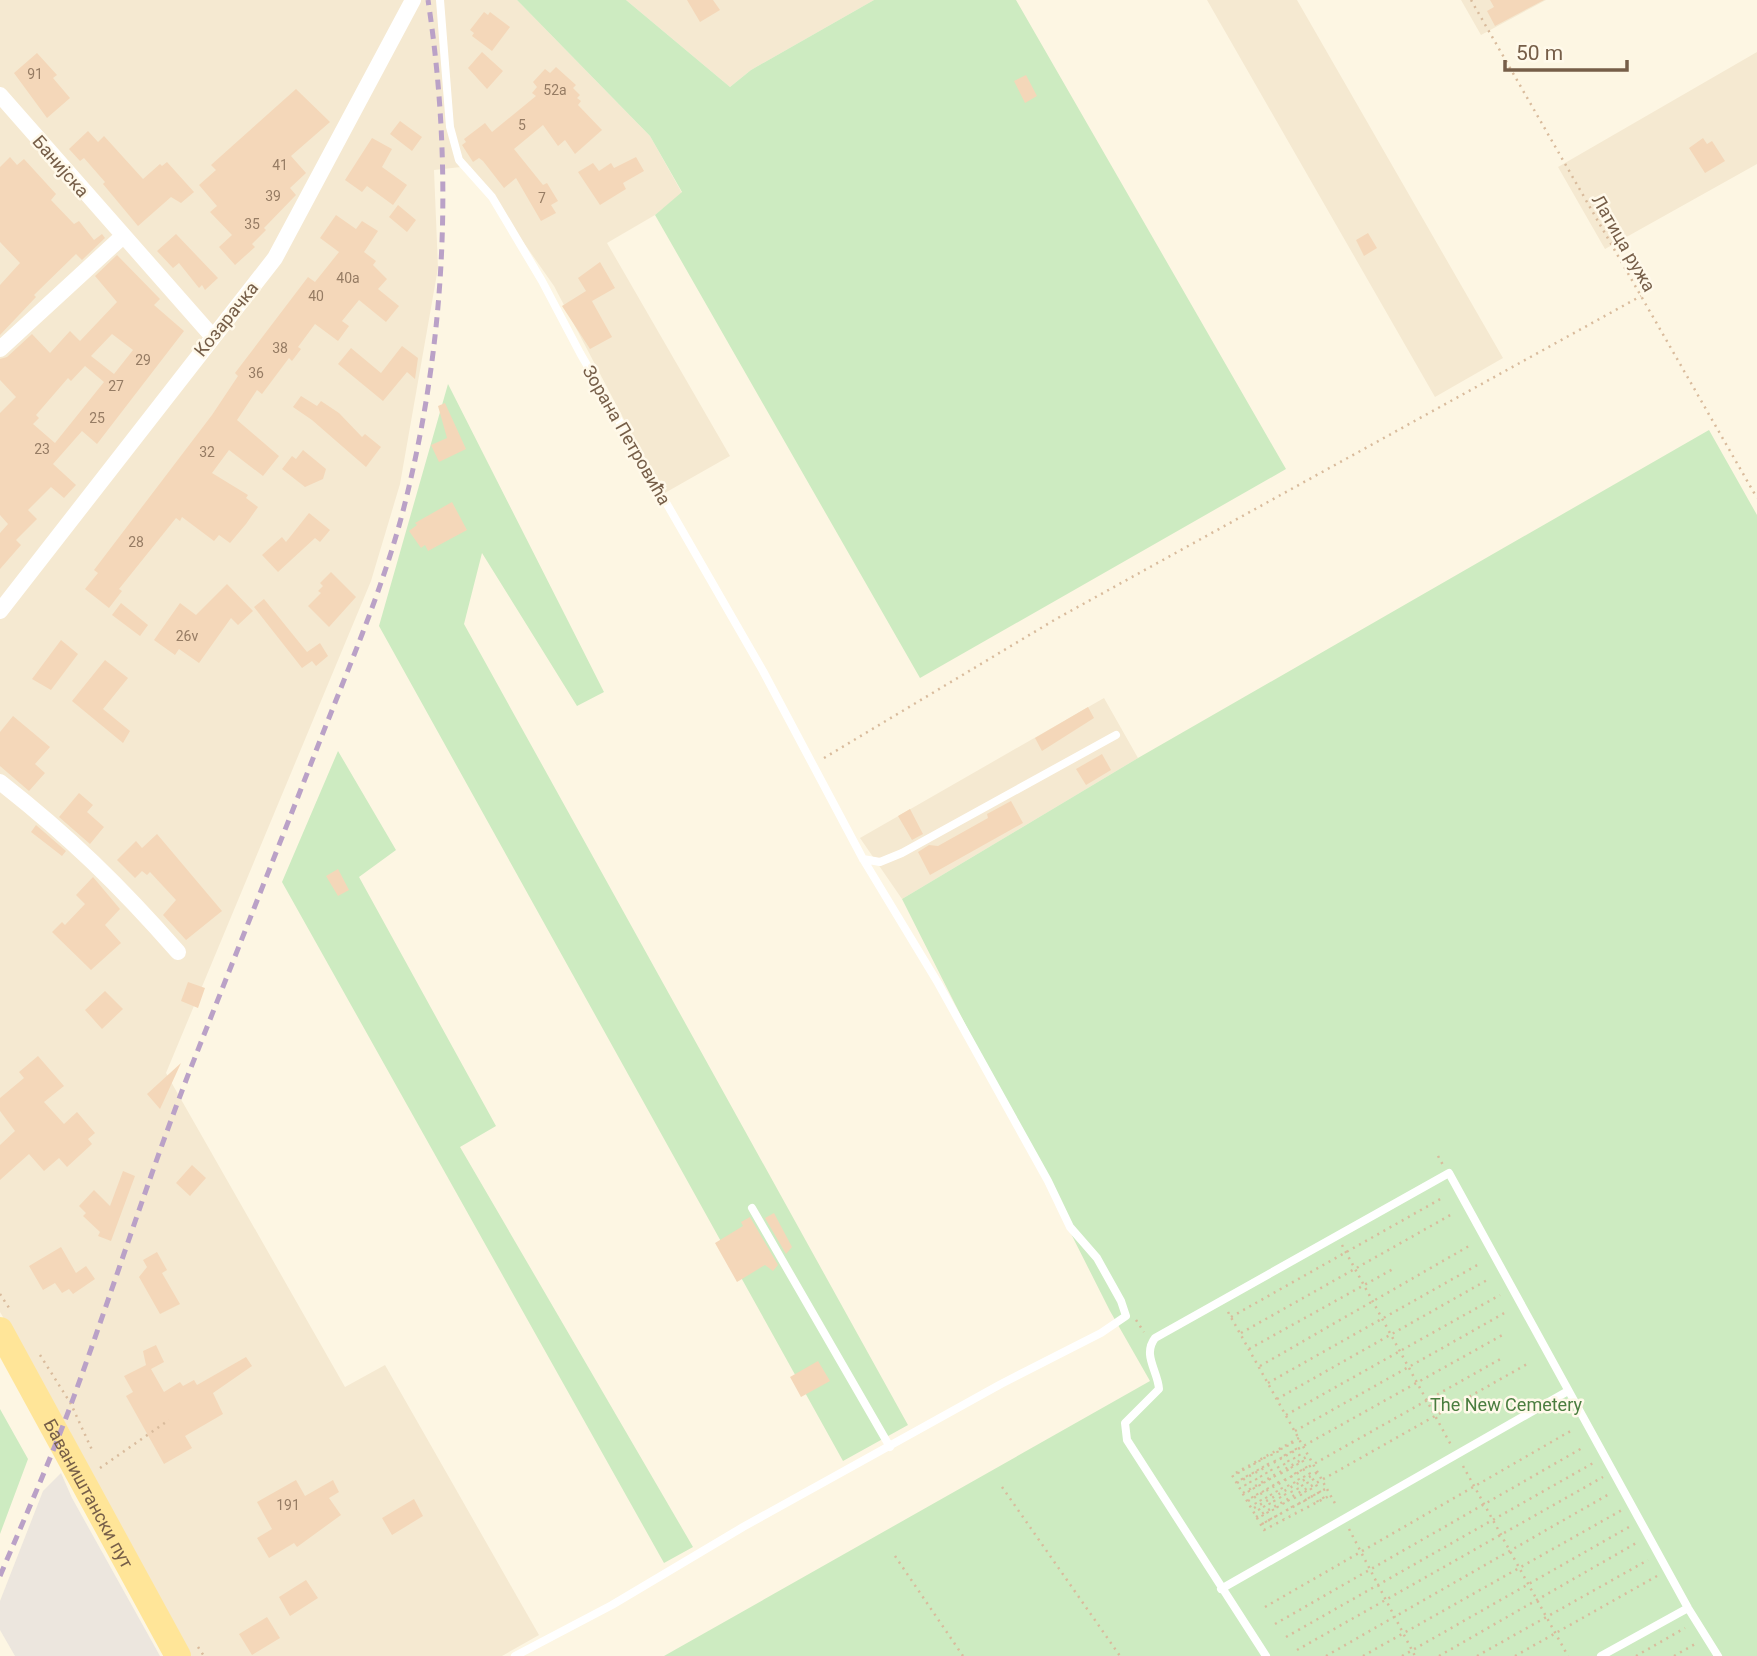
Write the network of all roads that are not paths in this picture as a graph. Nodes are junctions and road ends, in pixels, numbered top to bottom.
1 (412, 0) edge
2 (440, 0) edge
3 (0, 95) edge
4 (123, 236) junction
5 (212, 336) junction
6 (0, 349) edge
7 (0, 611) edge
8 (1116, 734) dead end
9 (0, 782) edge
10 (863, 859) junction
11 (177, 952) dead end
12 (752, 1208) dead end
13 (0, 1330) edge
14 (1568, 1391) junction
15 (890, 1447) junction
16 (1220, 1589) junction
17 (1688, 1608) junction
18 (178, 1656) edge
19 (515, 1656) edge
20 (1266, 1656) edge
21 (1601, 1656) edge
22 (1718, 1656) edge

1 - 5 street, Козарачка
2 - 10 lane, Зорана Петровића
3 - 4 street, Банијска
4 - 5 street, Банијска
4 - 6 street
5 - 7 street, Козарачка
8 - 10 lane
9 - 11 street
10 - 15 lane, Зорана Петровића
12 - 15 lane
13 - 18 main road, Баваништански пут
14 - 16 lane
14 - 16 lane
14 - 17 lane
15 - 19 lane
16 - 20 lane
17 - 21 lane
17 - 22 lane

